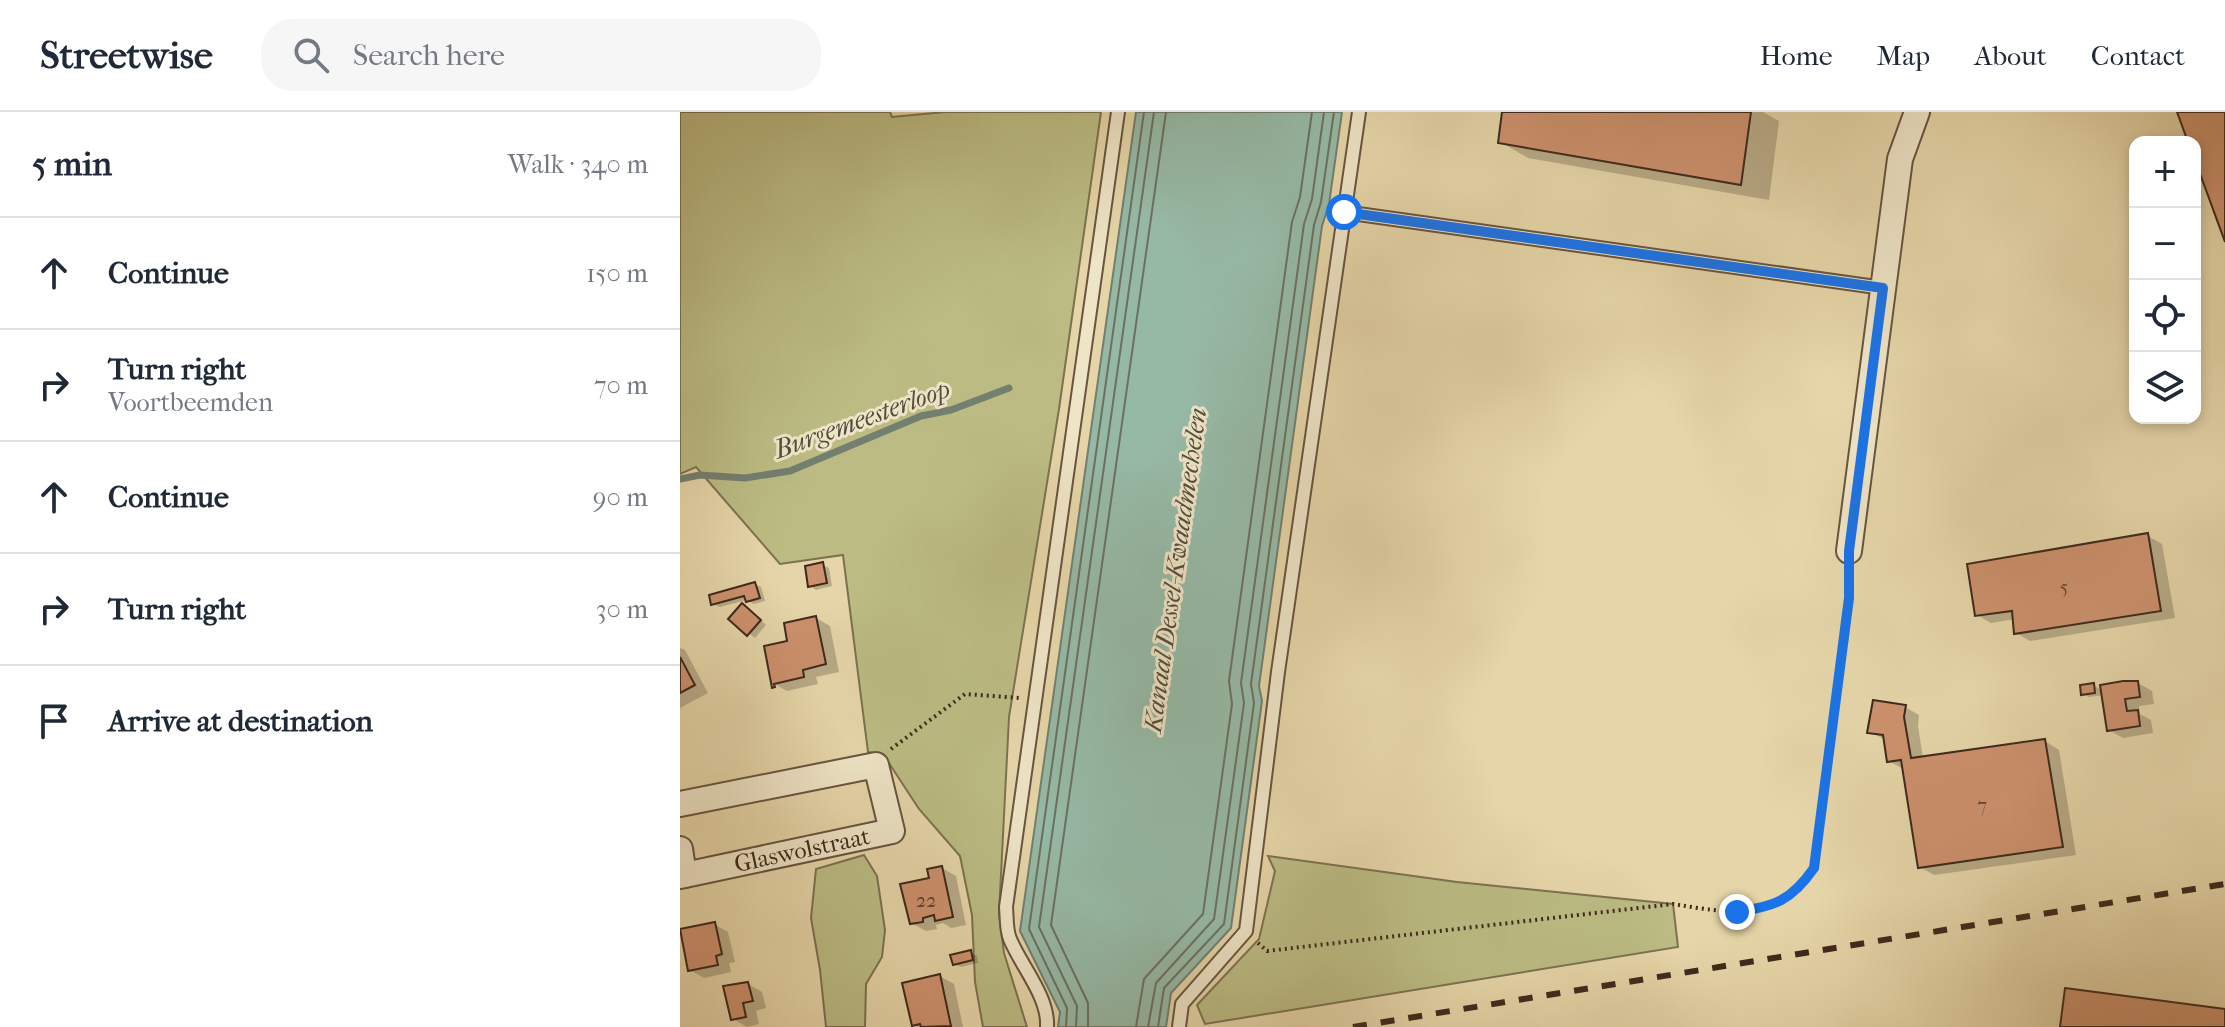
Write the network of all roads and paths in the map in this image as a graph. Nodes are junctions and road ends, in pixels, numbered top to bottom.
1 (1118, 112) edge
2 (1359, 112) edge
3 (1917, 112) edge
4 (1344, 212) junction
5 (1883, 288) junction
6 (1849, 551) joint
7 (1036, 700) junction
8 (876, 765) junction
9 (680, 804) edge
10 (680, 849) edge
11 (682, 875) edge
12 (1246, 931) junction
13 (1047, 1027) edge
14 (1179, 1027) edge

1 - 7 lane
2 - 4 lane
3 - 5 street
4 - 5 lane
4 - 12 lane
5 - 6 street
6 - 12 path
7 - 8 path
7 - 13 lane
8 - 9 street
8 - 11 street, Glaswolstraat
10 - 11 street, Glaswolstraat
12 - 14 lane

